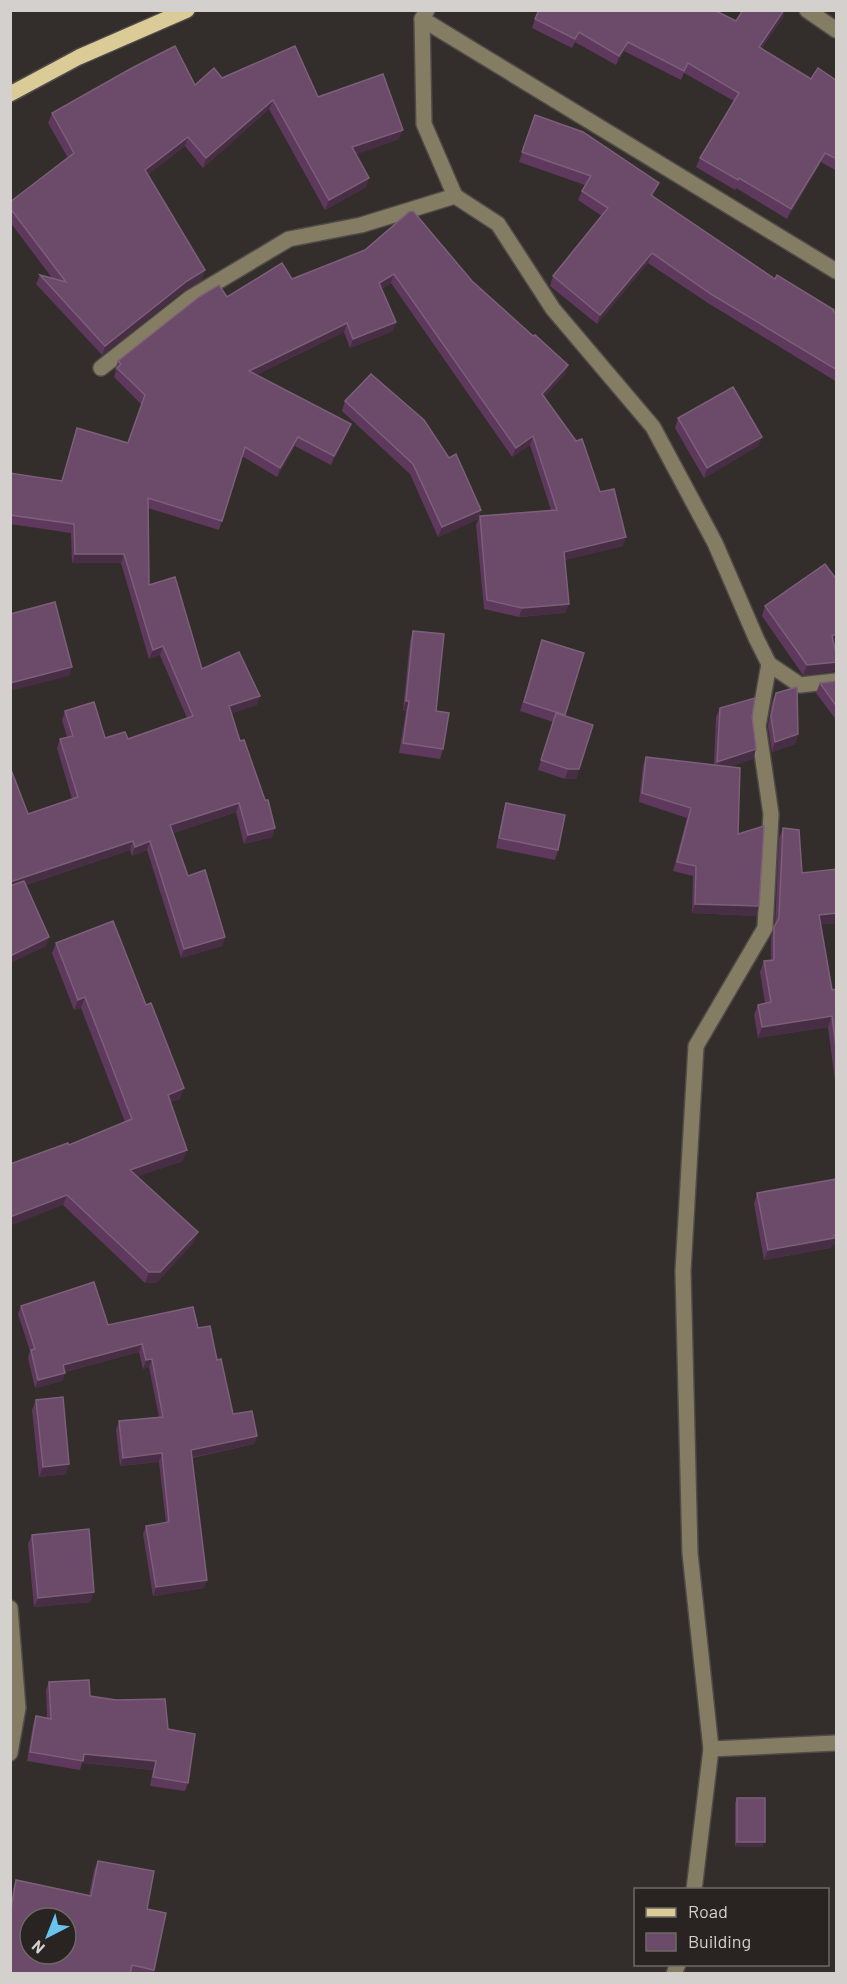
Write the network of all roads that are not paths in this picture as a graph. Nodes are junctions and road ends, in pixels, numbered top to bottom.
1 (187, 10) edge
2 (807, 10) edge
3 (424, 15) edge
4 (837, 30) edge
5 (10, 94) edge
6 (455, 196) junction
7 (837, 271) edge
8 (101, 368) dead end
9 (769, 664) junction
10 (837, 681) edge
11 (10, 1608) edge
12 (14, 1709) edge
13 (837, 1743) edge
14 (711, 1749) junction
15 (10, 1753) edge
16 (694, 1888) edge

1 - 5 main road
2 - 4 street
3 - 6 street
3 - 7 street
6 - 8 street
6 - 9 street
9 - 10 street
9 - 14 street
11 - 12 street
12 - 15 street
13 - 14 street
14 - 16 street

